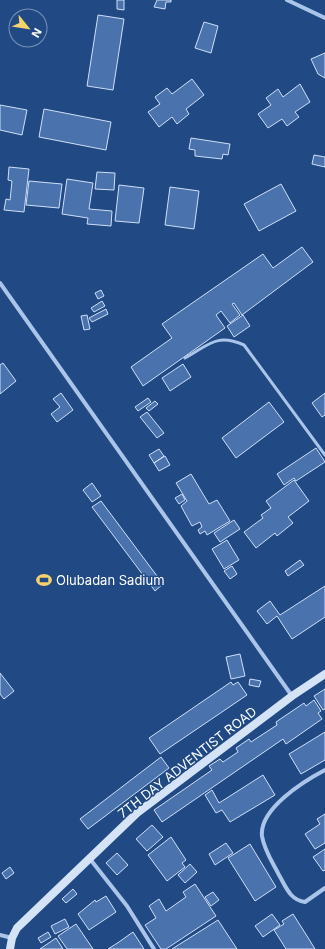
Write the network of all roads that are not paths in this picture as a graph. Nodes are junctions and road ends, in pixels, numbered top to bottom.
1 (287, 0) edge
2 (325, 18) edge
3 (0, 283) edge
4 (185, 358) dead end
5 (325, 455) edge
6 (325, 674) edge
7 (292, 696) junction
8 (325, 770) edge
9 (89, 858) junction
10 (325, 888) edge
11 (0, 935) edge
12 (12, 938) junction
13 (10, 949) edge
14 (154, 949) edge

1 - 2 street
3 - 7 street
4 - 5 lane
6 - 7 street, 7TH DAY ADVENTIST ROAD
7 - 9 street, 7TH DAY ADVENTIST ROAD
8 - 10 street
9 - 12 street, 7TH DAY ADVENTIST ROAD
9 - 14 street
11 - 12 street
12 - 13 street, 7TH DAY ADVENTIST ROAD

